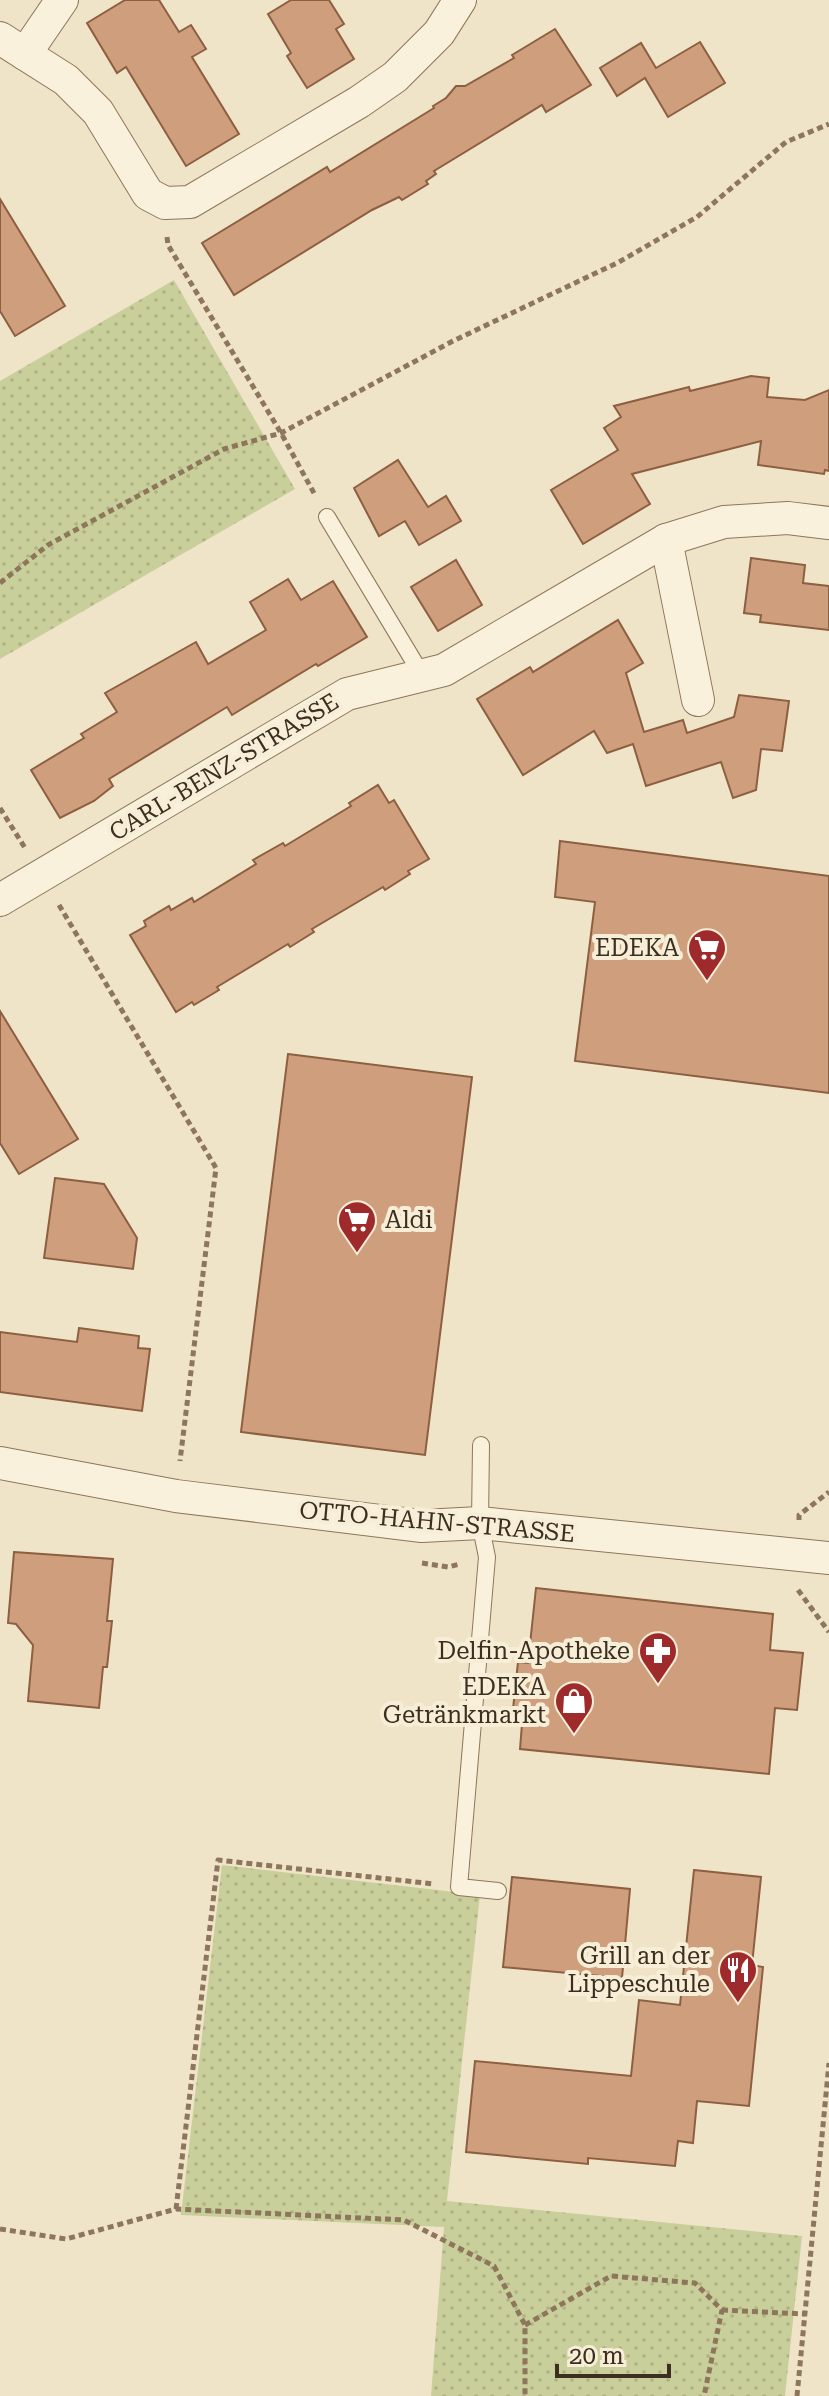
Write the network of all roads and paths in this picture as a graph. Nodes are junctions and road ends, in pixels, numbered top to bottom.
1 (62, 0) edge
2 (460, 0) edge
3 (13, 46) edge
4 (829, 124) edge
5 (165, 203) junction
6 (281, 433) junction
7 (327, 517) joint
8 (829, 523) edge
9 (666, 540) junction
10 (0, 583) edge
11 (422, 675) junction
12 (698, 700) dead end
13 (0, 808) edge
14 (42, 876) junction
15 (0, 900) edge
16 (481, 1445) dead end
17 (0, 1463) edge
18 (176, 1496) junction
19 (480, 1523) junction
20 (829, 1558) edge
21 (459, 1887) junction
22 (498, 1891) dead end
23 (829, 2063) edge
24 (176, 2209) junction
25 (0, 2229) edge
26 (722, 2310) junction
27 (805, 2314) junction
28 (525, 2325) junction
29 (525, 2396) edge
30 (704, 2396) edge
31 (797, 2396) edge

1 - 3 street
2 - 5 street
3 - 5 street
4 - 6 path
5 - 6 path
6 - 7 path
6 - 10 path
7 - 11 lane
8 - 9 street, CARL-BENZ-STRASSE
9 - 11 street, CARL-BENZ-STRASSE
9 - 12 street
11 - 14 street, CARL-BENZ-STRASSE
13 - 14 path
14 - 15 street, CARL-BENZ-STRASSE
14 - 18 path
16 - 19 lane
17 - 18 street, OTTO-HAHN-STRASSE
18 - 19 street, OTTO-HAHN-STRASSE
19 - 20 street, OTTO-HAHN-STRASSE
19 - 21 lane
21 - 22 lane
21 - 24 path
23 - 27 path
24 - 25 path
24 - 28 path
26 - 27 path
26 - 28 path
26 - 30 path
27 - 31 path
28 - 29 path

